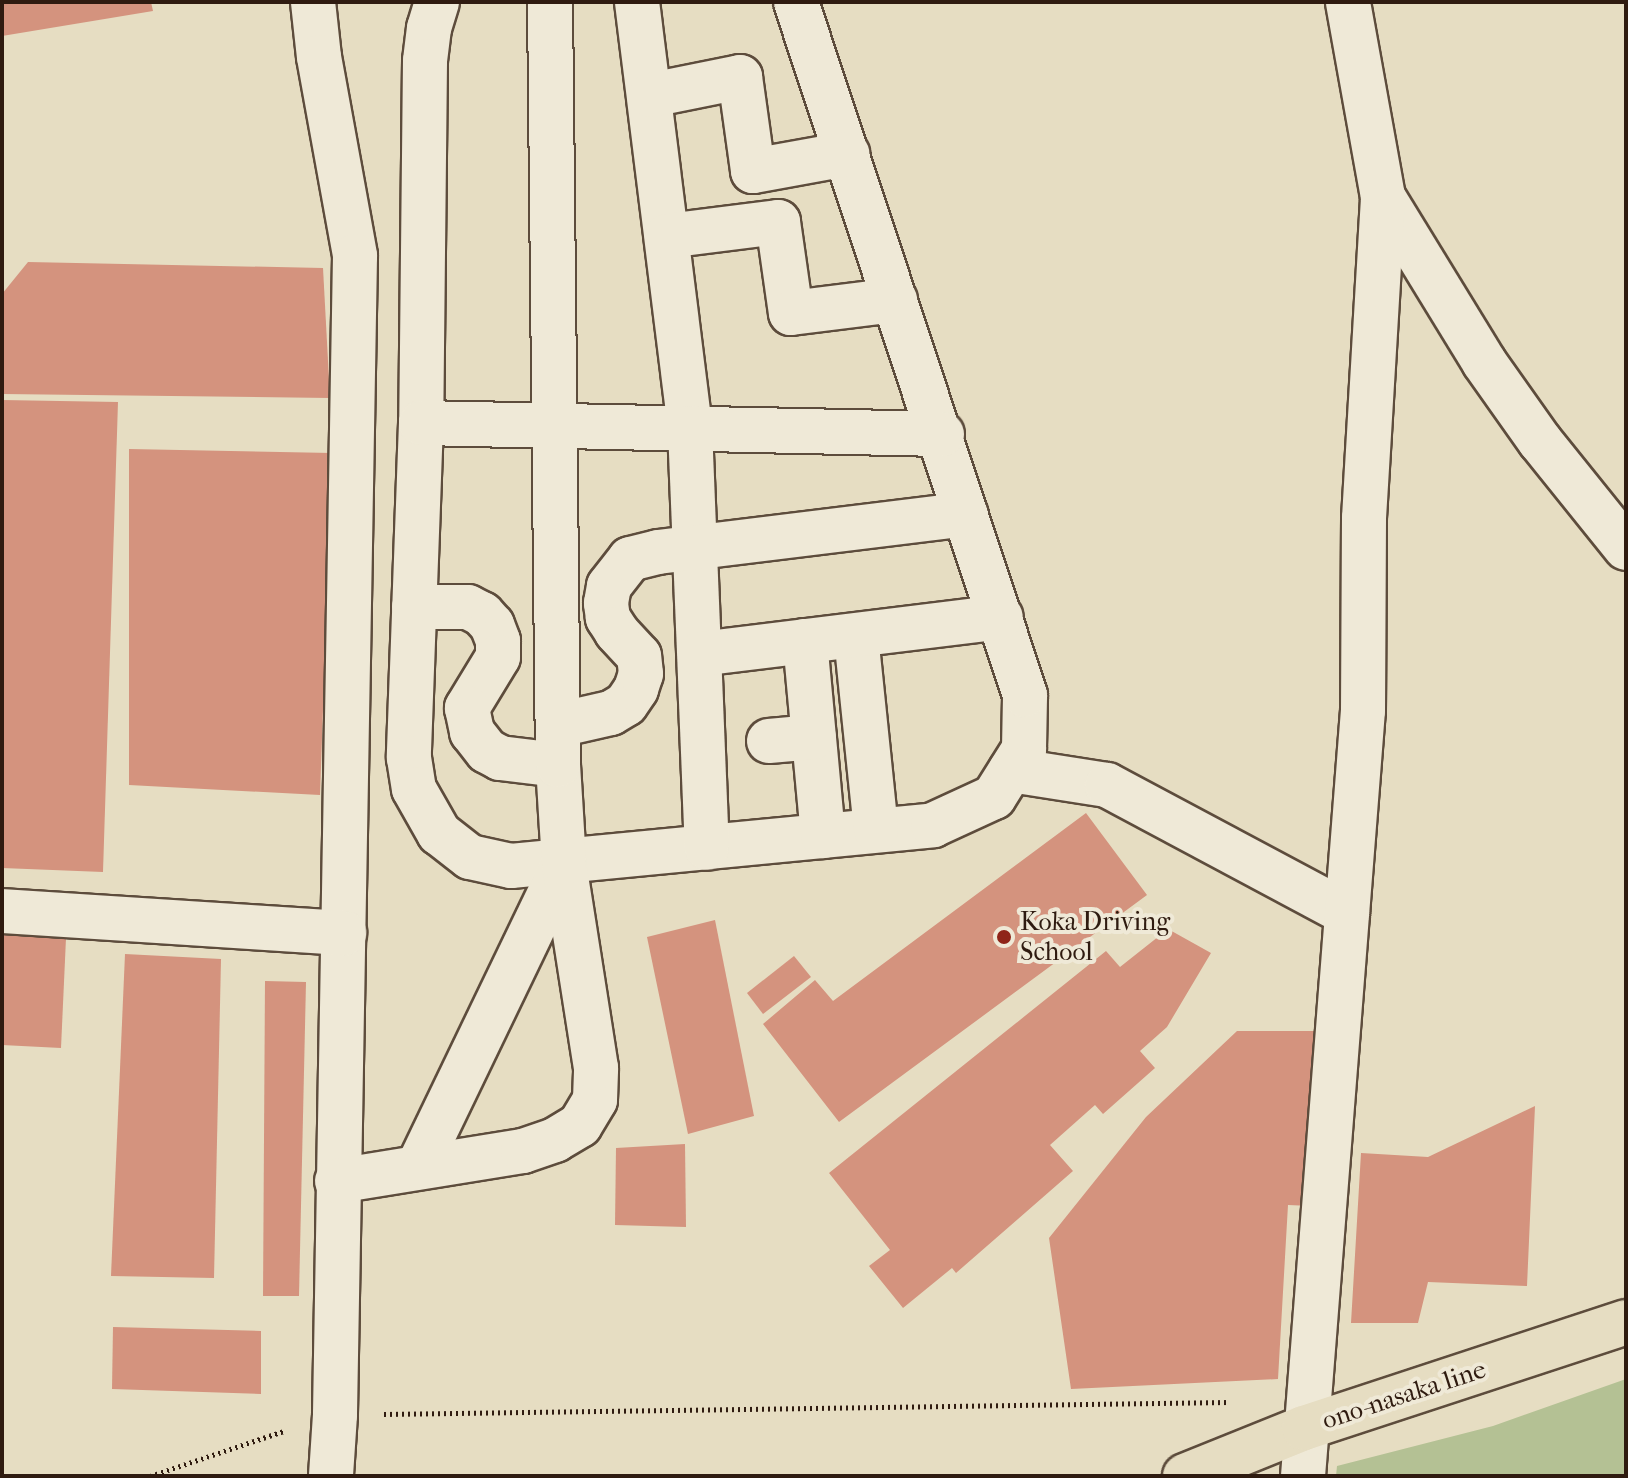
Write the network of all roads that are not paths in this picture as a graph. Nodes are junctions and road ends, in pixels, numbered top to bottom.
1 (313, 2) edge
2 (437, 2) edge
3 (550, 2) edge
4 (637, 2) edge
5 (796, 2) edge
6 (1348, 2) edge
7 (651, 95) junction
8 (847, 154) junction
9 (1383, 197) junction
10 (667, 236) junction
11 (895, 300) junction
12 (421, 423) junction
13 (555, 426) junction
14 (690, 428) junction
15 (942, 434) junction
16 (966, 514) junction
17 (1626, 548) edge
18 (696, 549) junction
19 (414, 607) junction
20 (1001, 617) junction
21 (856, 636) junction
22 (805, 641) junction
23 (700, 654) junction
24 (814, 737) junction
25 (769, 741) dead end
26 (558, 745) junction
27 (1011, 770) junction
28 (876, 830) junction
29 (823, 836) junction
30 (707, 848) junction
31 (564, 863) junction
32 (2, 911) edge
33 (1347, 913) junction
34 (344, 933) junction
35 (418, 1167) junction
36 (337, 1181) junction
37 (1626, 1322) edge
38 (1304, 1428) junction
39 (331, 1476) edge
40 (1185, 1476) edge
41 (1303, 1476) edge

1 - 34 street
2 - 12 street
3 - 13 street
4 - 7 street
5 - 8 street
6 - 9 street
7 - 8 street
7 - 10 street
8 - 11 street
9 - 17 street
9 - 33 street
10 - 11 street
10 - 14 street
11 - 15 street
12 - 13 street
12 - 19 street
13 - 14 street
13 - 26 street
14 - 15 street
14 - 18 street
15 - 16 street
16 - 18 street
16 - 20 street
18 - 23 street
18 - 26 street
19 - 26 street
19 - 31 street
20 - 21 street
20 - 27 street
21 - 22 street
21 - 28 street
22 - 23 street
22 - 24 street
23 - 30 street
24 - 25 street
24 - 29 street
26 - 31 street
27 - 28 street
27 - 33 street
28 - 29 street
29 - 30 street
30 - 31 street
31 - 35 street
31 - 35 street
32 - 34 street
33 - 38 street
34 - 36 street
35 - 36 street
36 - 39 street
37 - 38 main road, ono-nasaka line
38 - 40 main road, ono-nasaka line
38 - 41 street

